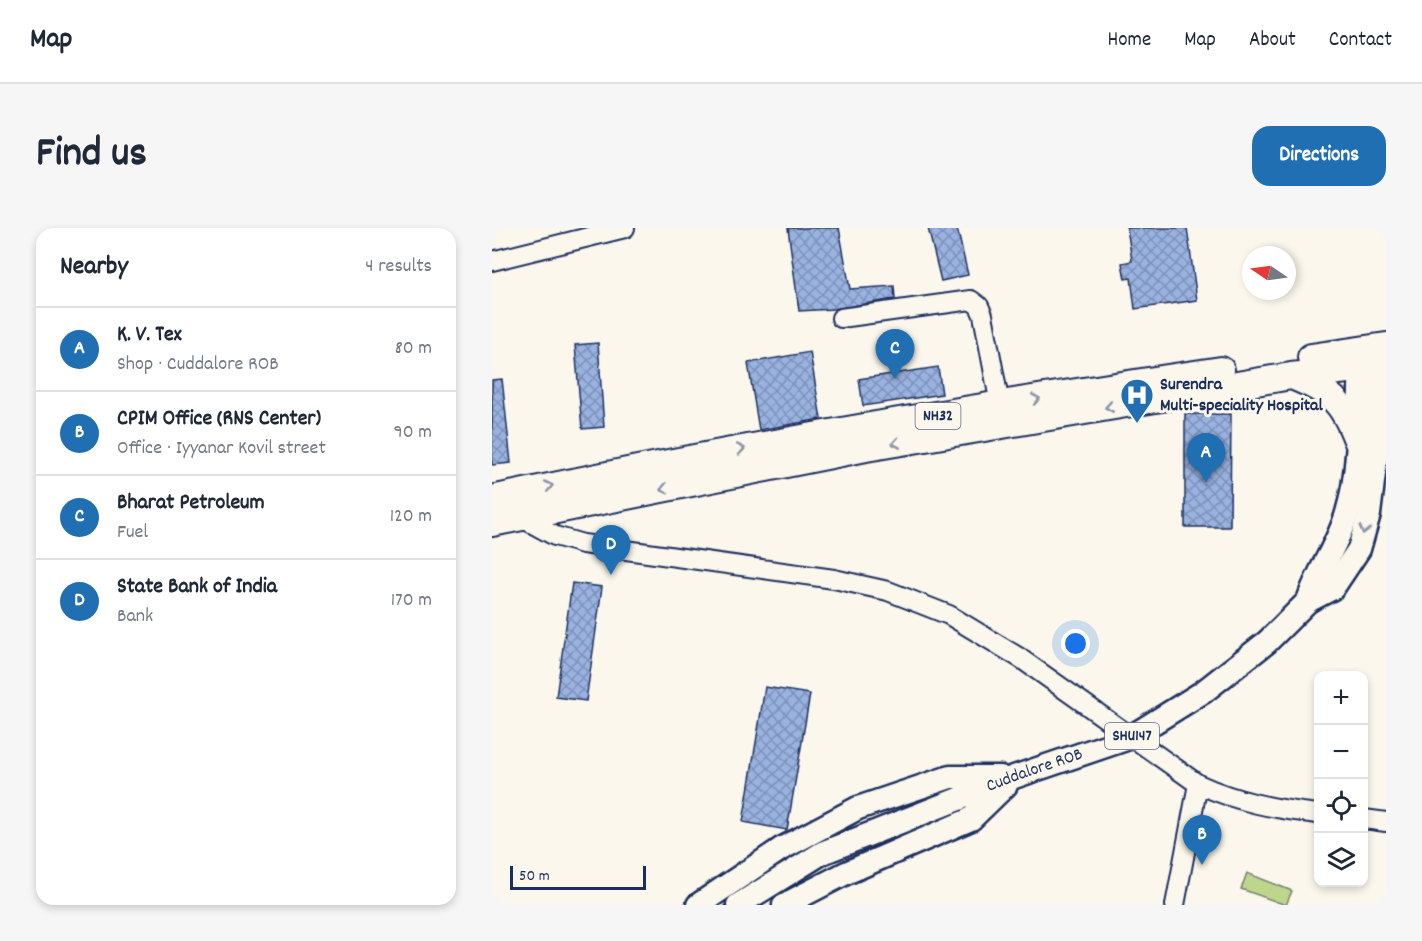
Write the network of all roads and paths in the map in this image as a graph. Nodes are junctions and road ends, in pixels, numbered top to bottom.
1 (625, 228) edge
2 (492, 261) edge
3 (841, 318) dead end
4 (1377, 357) edge
5 (1291, 376) junction
6 (1000, 405) junction
7 (1374, 430) edge
8 (492, 499) edge
9 (522, 518) junction
10 (492, 523) edge
11 (1130, 738) junction
12 (1014, 777) junction
13 (1198, 784) junction
14 (1314, 813) edge
15 (1368, 820) edge
16 (1386, 822) edge
17 (698, 905) edge
18 (738, 905) edge
19 (784, 905) edge
20 (1175, 905) edge

1 - 2 street
3 - 6 street
4 - 5 highway, NH32
6 -> 4 highway, NH32
4 - 7 main road, Cuddalore ROB / SHU147
5 - 7 highway
5 -> 9 highway, NH32
8 -> 6 highway, NH32
7 - 11 main road, Cuddalore ROB / SHU147
9 - 10 highway, NH32
9 - 11 street
11 - 12 main road, Cuddalore ROB / SHU147
11 - 13 street
12 - 17 main road
12 - 18 main road, Cuddalore ROB / SHU147
12 - 19 main road
13 - 14 street
13 - 20 street
15 - 16 street

